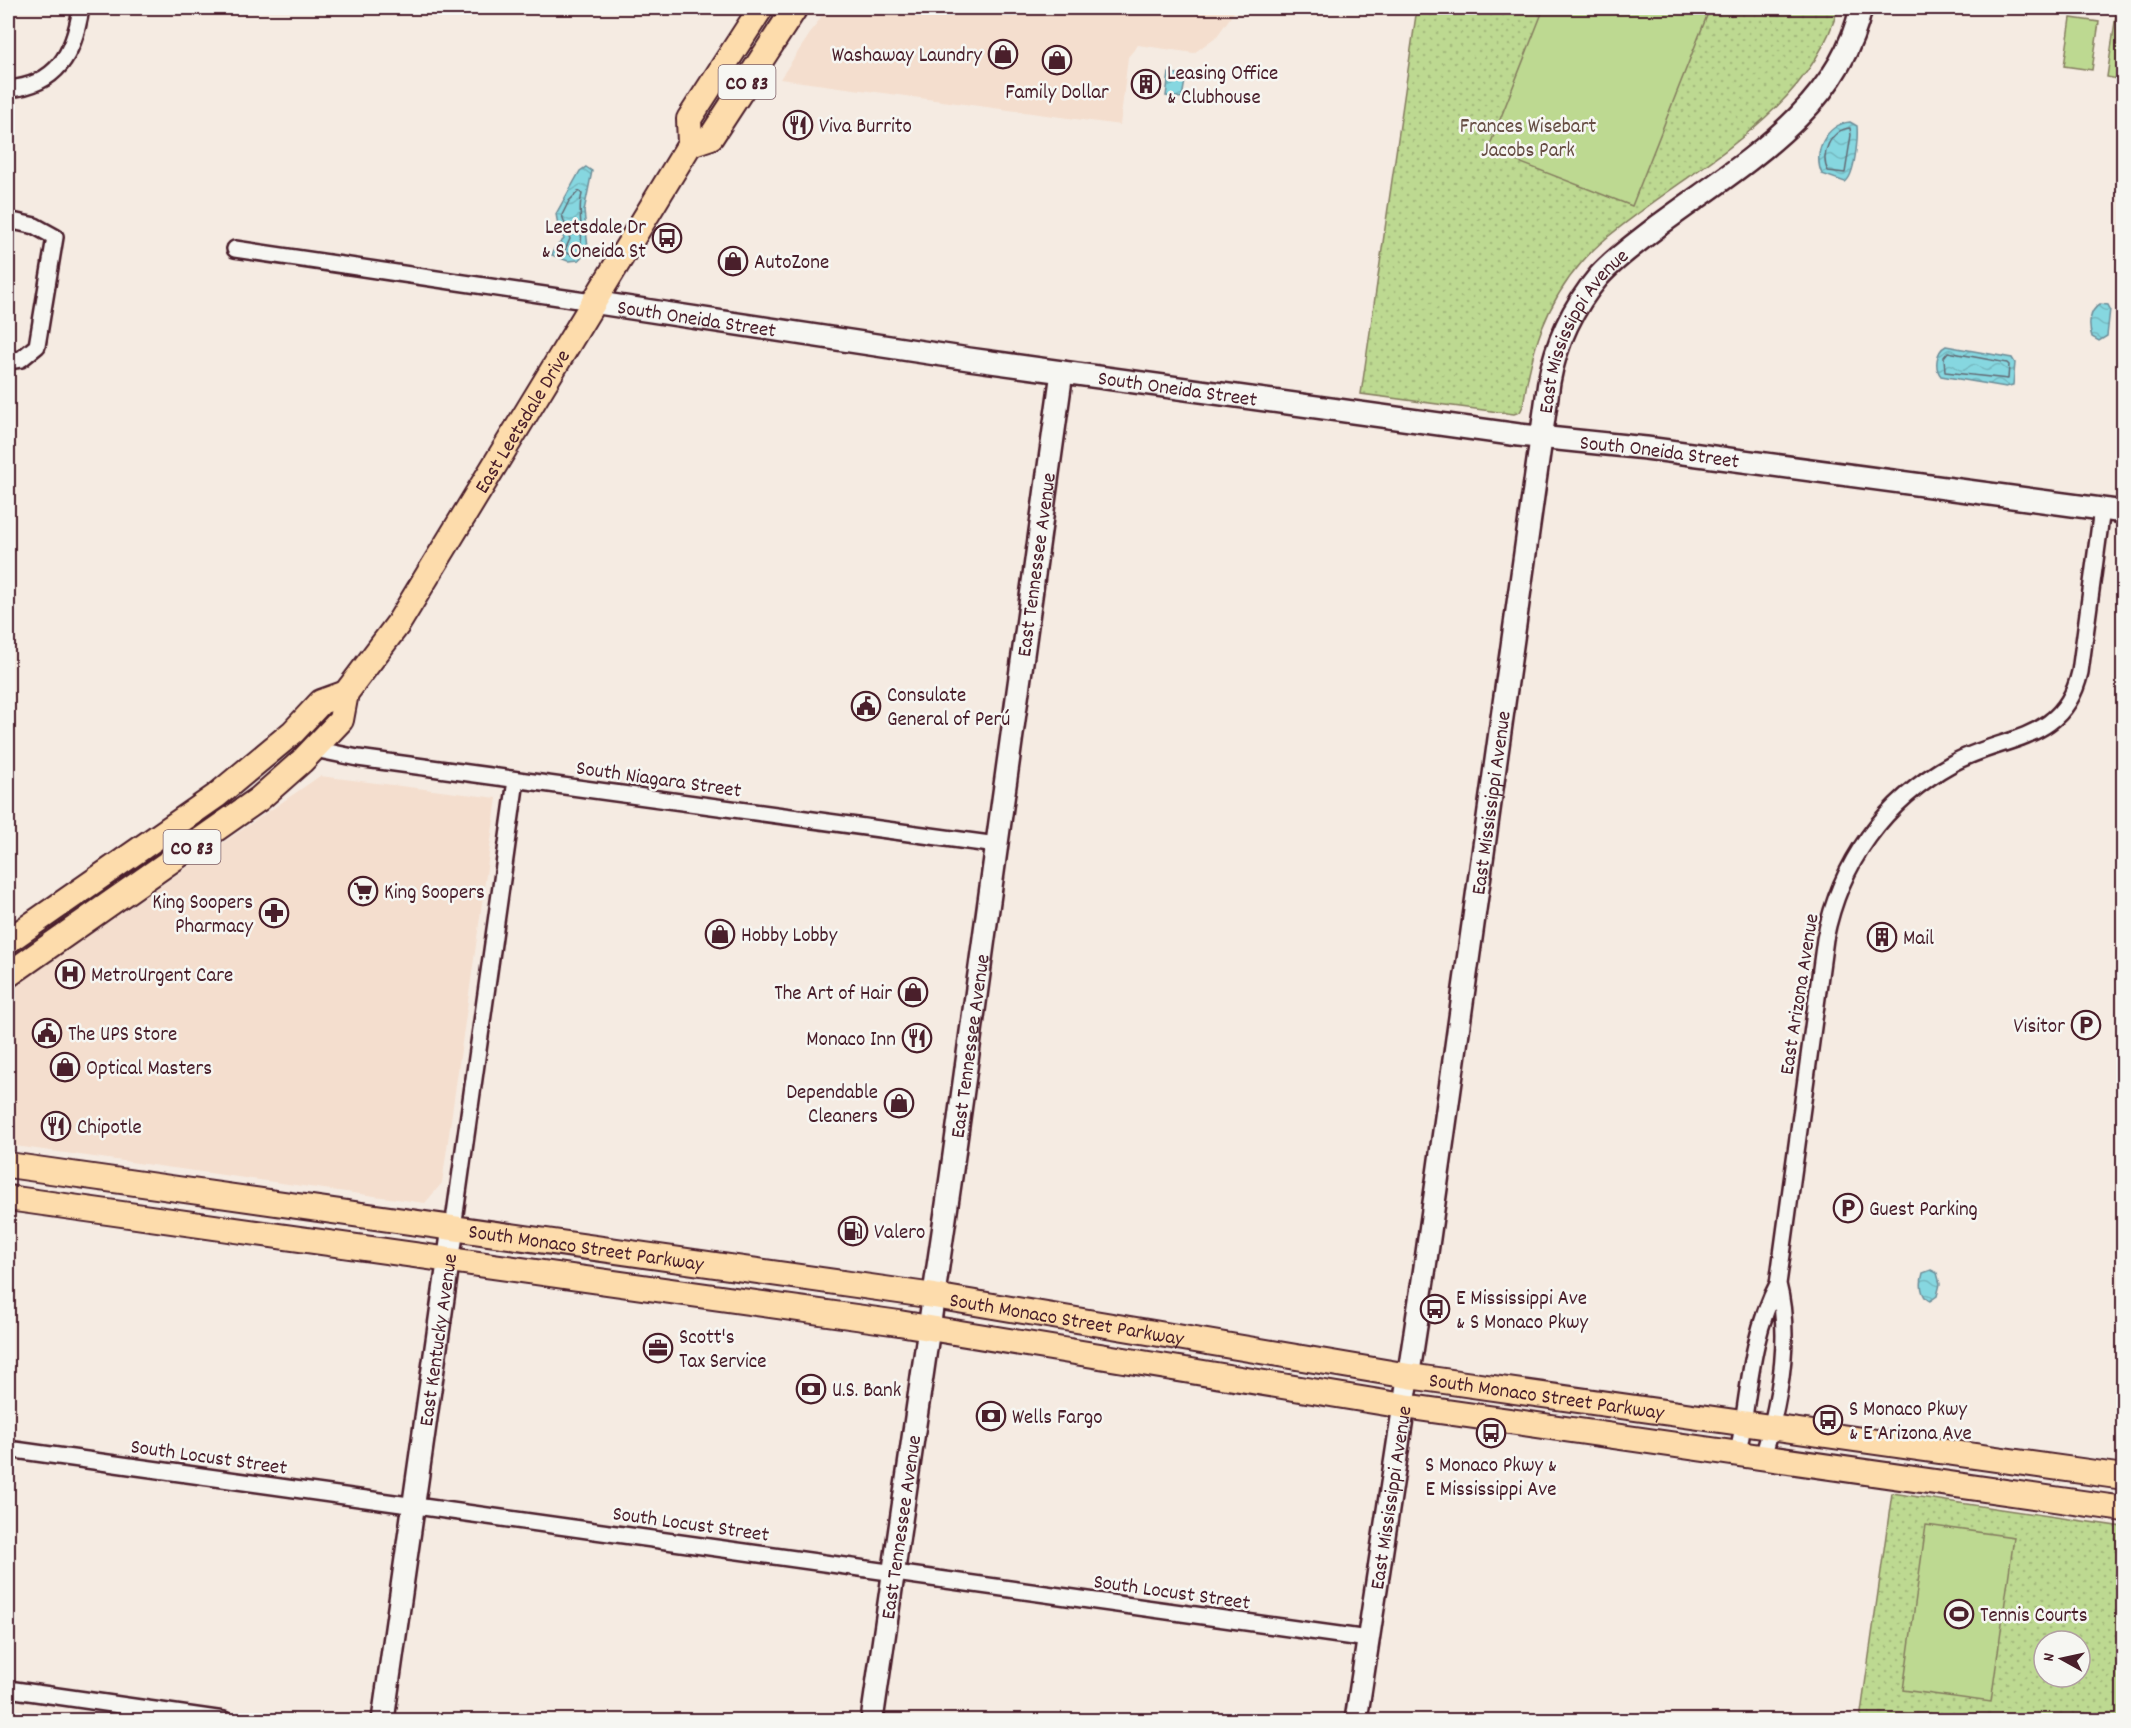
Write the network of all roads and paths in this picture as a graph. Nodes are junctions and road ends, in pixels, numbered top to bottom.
1 (81, 8) edge
2 (761, 8) edge
3 (795, 8) edge
4 (1861, 8) edge
5 (8, 89) edge
6 (690, 144) junction
7 (8, 220) edge
8 (235, 249) dead end
9 (592, 302) junction
10 (8, 362) edge
11 (1062, 372) junction
12 (1541, 436) junction
13 (2103, 509) junction
14 (2124, 512) edge
15 (346, 693) junction
16 (318, 745) junction
17 (516, 780) junction
18 (997, 845) junction
19 (8, 941) edge
20 (8, 975) edge
21 (8, 1165) edge
22 (8, 1198) edge
23 (453, 1228) junction
24 (448, 1259) junction
25 (1778, 1284) junction
26 (934, 1296) junction
27 (929, 1327) junction
28 (1409, 1376) junction
29 (1404, 1406) junction
30 (1744, 1423) junction
31 (1772, 1427) junction
32 (8, 1449) edge
33 (1738, 1454) junction
34 (1763, 1457) junction
35 (2124, 1477) edge
36 (413, 1505) junction
37 (2124, 1509) edge
38 (893, 1573) junction
39 (1368, 1639) junction
40 (8, 1689) edge
41 (224, 1720) edge
42 (383, 1720) edge
43 (872, 1720) edge
44 (1356, 1720) edge

1 - 5 street
2 - 6 main road, East Leetsdale Drive / CO 83
3 - 6 main road, East Leetsdale Drive / CO 83
4 - 12 street, East Mississippi Avenue
6 - 9 main road, East Leetsdale Drive / CO 83
7 - 10 street
8 - 9 street, South Oneida Street
9 - 11 street, South Oneida Street
9 - 15 main road, East Leetsdale Drive / CO 83
11 - 12 street, South Oneida Street
11 - 18 street, East Tennessee Avenue
12 - 13 street, South Oneida Street
12 - 28 street, East Mississippi Avenue
13 - 14 street, South Oneida Street
13 - 25 street, East Arizona Avenue
15 - 16 main road, East Leetsdale Drive / CO 83
15 - 19 main road, CO 83
16 - 17 street, South Niagara Street
16 - 20 main road, East Leetsdale Drive / CO 83
17 - 18 street, South Niagara Street
17 - 23 street, East Kentucky Avenue
18 - 26 street, East Tennessee Avenue
21 - 23 main road, South Monaco Street Parkway
22 - 24 main road, South Monaco Street Parkway
23 - 24 street, East Kentucky Avenue
23 - 26 main road, South Monaco Street Parkway
24 - 27 main road, South Monaco Street Parkway
24 - 36 street, East Kentucky Avenue
25 - 30 street, East Arizona Avenue
25 - 31 street, East Arizona Avenue
26 - 27 street, East Tennessee Avenue
26 - 28 main road, South Monaco Street Parkway
27 - 29 main road, South Monaco Street Parkway
27 - 38 street, East Tennessee Avenue
28 - 29 street, East Mississippi Avenue
28 - 30 main road, South Monaco Street Parkway
29 - 33 main road, South Monaco Street Parkway
29 - 39 street, East Mississippi Avenue
30 - 31 main road, South Monaco Street Parkway
30 - 33 street, East Arizona Avenue
31 - 34 street, East Arizona Avenue
31 - 35 main road, South Monaco Street Parkway
32 - 36 street, South Locust Street
33 - 34 main road, South Monaco Street Parkway
34 - 37 main road, South Monaco Street Parkway
36 - 38 street, South Locust Street
36 - 42 street, East Kentucky Avenue
38 - 39 street, South Locust Street
38 - 43 street, East Tennessee Avenue
39 - 44 street, East Mississippi Avenue
40 - 41 street

